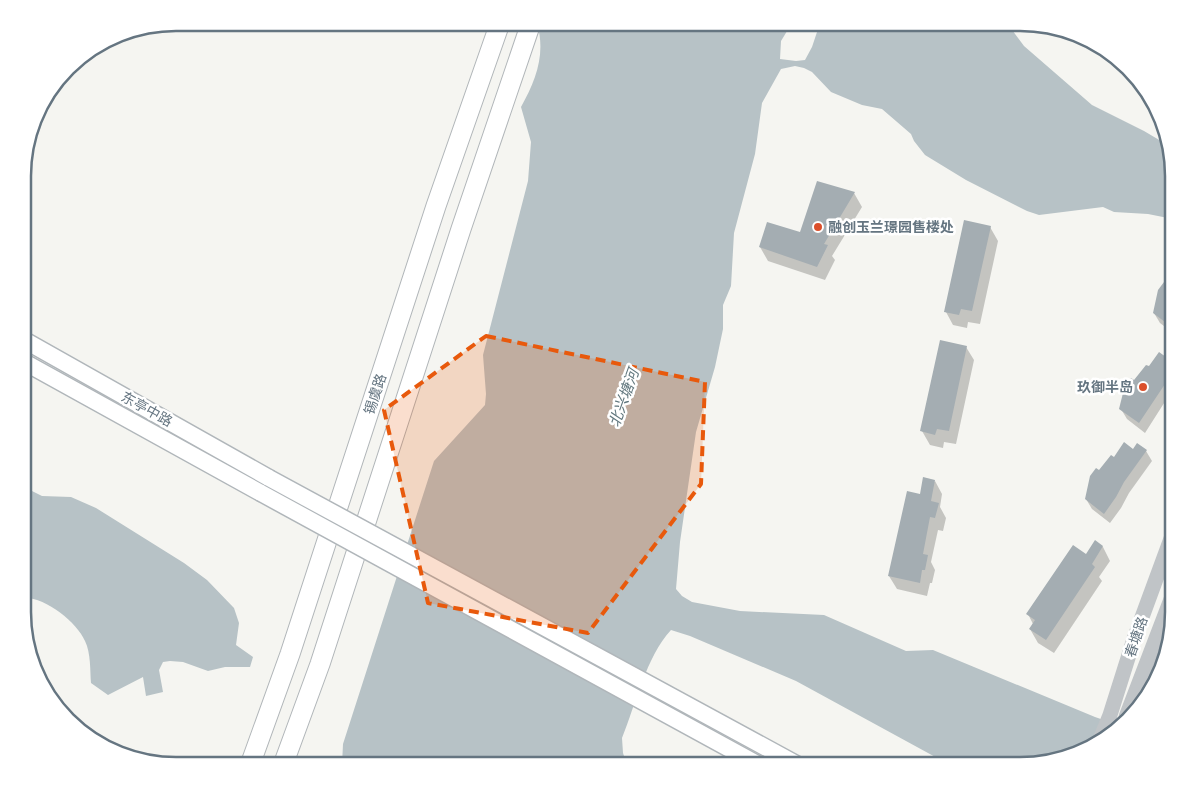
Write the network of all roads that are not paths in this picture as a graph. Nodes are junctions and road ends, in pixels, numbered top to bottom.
1 (497, 31) edge
2 (528, 31) edge
3 (31, 344) edge
4 (31, 366) edge
5 (1164, 557) edge
6 (1164, 618) edge
7 (1131, 705) edge
8 (1104, 729) edge
9 (743, 756) edge
10 (782, 756) edge
11 (253, 757) edge
12 (287, 757) edge

1 - 11 main road, 锡虞路
2 - 12 main road
3 - 10 main road, 东亭中路, bridge
4 - 9 main road, 东亭中路, bridge
5 - 8 street, 春塘路
6 - 7 street, 春塘路

